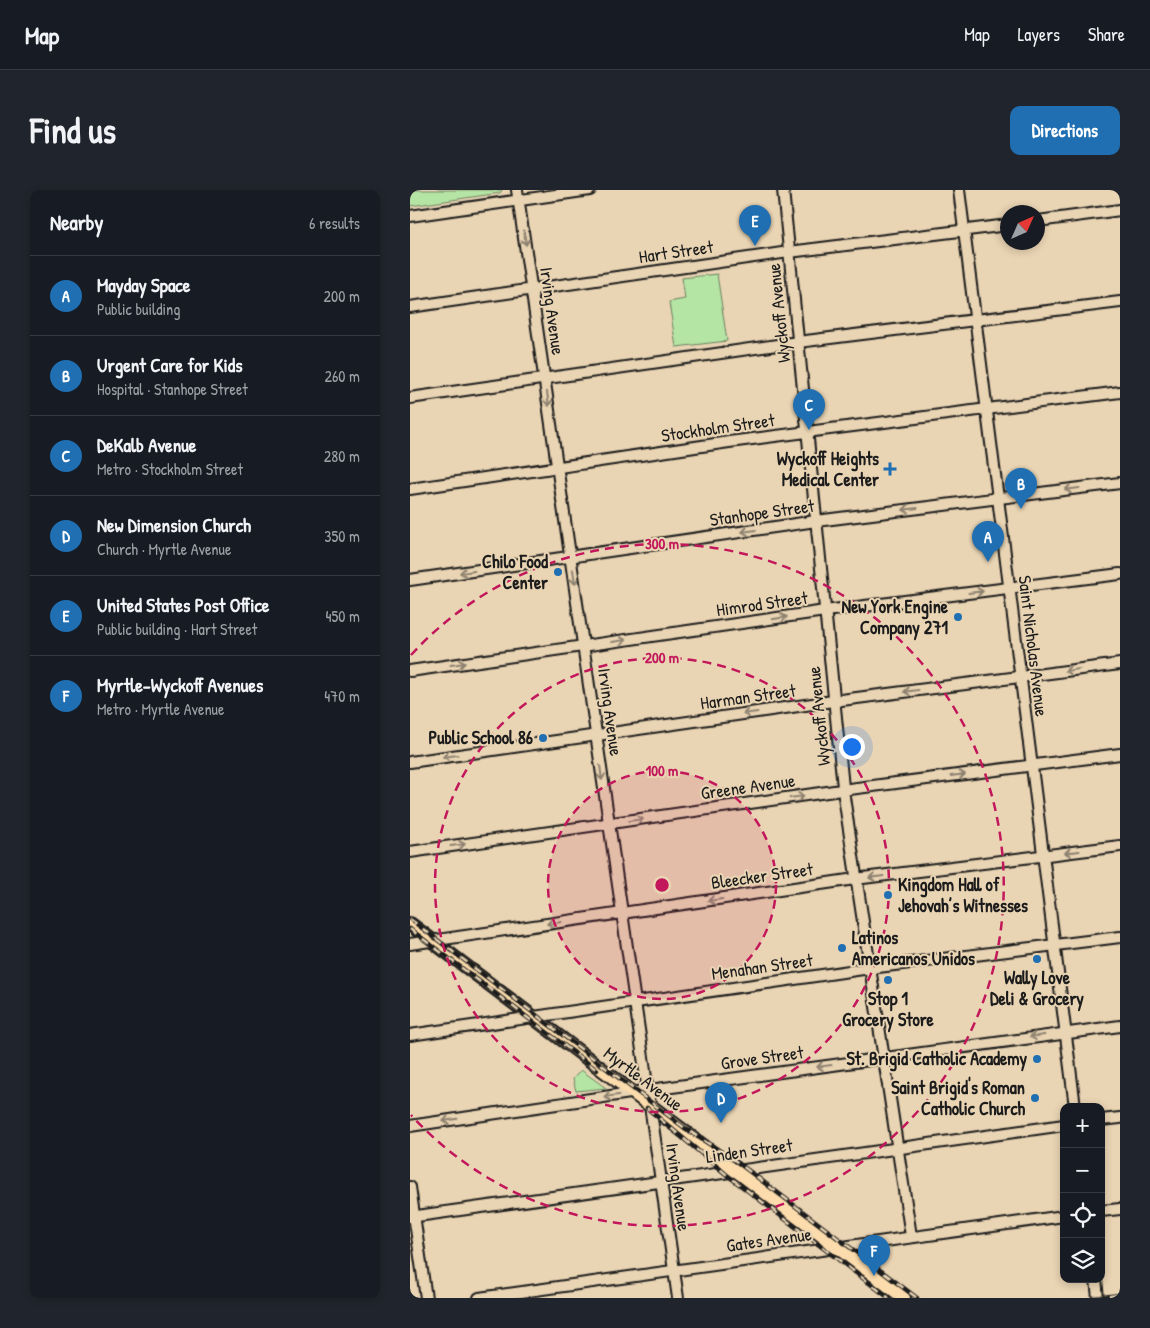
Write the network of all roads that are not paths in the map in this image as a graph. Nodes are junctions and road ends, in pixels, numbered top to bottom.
1 (590, 190) edge
2 (783, 190) edge
3 (959, 190) edge
4 (518, 195) edge
5 (1120, 210) edge
6 (410, 216) edge
7 (1045, 220) edge
8 (1000, 225) edge
9 (964, 230) junction
10 (789, 252) junction
11 (532, 289) junction
12 (1120, 302) edge
13 (410, 307) edge
14 (975, 319) junction
15 (798, 342) junction
16 (545, 378) junction
17 (1120, 392) edge
18 (410, 398) edge
19 (987, 409) junction
20 (807, 432) junction
21 (558, 467) junction
22 (1120, 483) edge
23 (410, 489) edge
24 (998, 498) junction
25 (816, 521) junction
26 (571, 557) junction
27 (1120, 574) edge
28 (410, 580) edge
29 (1009, 588) junction
30 (825, 611) junction
31 (584, 646) junction
32 (1120, 664) edge
33 (410, 671) edge
34 (1020, 677) junction
35 (834, 700) junction
36 (597, 735) junction
37 (1120, 754) edge
38 (410, 762) edge
39 (1032, 766) junction
40 (843, 790) junction
41 (608, 824) junction
42 (1120, 846) edge
43 (410, 852) edge
44 (1042, 856) junction
45 (855, 879) junction
46 (623, 913) junction
47 (410, 924) edge
48 (1120, 937) edge
49 (432, 940) junction
50 (410, 944) edge
51 (1055, 945) junction
52 (870, 968) junction
53 (636, 1002) junction
54 (532, 1017) junction
55 (1120, 1026) edge
56 (1066, 1032) junction
57 (410, 1035) edge
58 (884, 1058) junction
59 (648, 1091) junction
60 (632, 1093) junction
61 (1075, 1103) edge
62 (651, 1108) junction
63 (1120, 1118) edge
64 (1105, 1120) edge
65 (1060, 1125) edge
66 (410, 1126) edge
67 (898, 1146) junction
68 (734, 1170) junction
69 (661, 1181) junction
70 (410, 1187) edge
71 (1120, 1209) edge
72 (1105, 1211) edge
73 (412, 1217) edge
74 (1060, 1217) edge
75 (911, 1236) junction
76 (836, 1247) junction
77 (674, 1270) junction
78 (1096, 1283) edge
79 (426, 1298) edge
80 (479, 1298) edge
81 (678, 1298) edge
82 (904, 1298) edge
83 (1098, 1298) edge

1 - 4 street
2 - 10 street, Wyckoff Avenue
3 - 9 street, Saint Nicholas Avenue
4 - 6 street
4 -> 11 street, Irving Avenue
5 - 7 street
8 - 9 street, Hart Street
9 - 10 street, Hart Street
9 - 14 street, Saint Nicholas Avenue
10 - 11 street, Hart Street
10 - 15 street, Wyckoff Avenue
11 - 13 street, Hart Street
11 - 16 street, Irving Avenue
12 - 14 street
14 - 15 street
14 - 19 street, Saint Nicholas Avenue
15 - 16 street
15 - 20 street, Wyckoff Avenue
16 - 18 street
16 -> 21 street, Irving Avenue
17 - 19 street, Stockholm Street
19 - 20 street, Stockholm Street
19 - 24 street, Saint Nicholas Avenue
20 - 21 street, Stockholm Street
20 - 25 street, Wyckoff Avenue
21 - 23 street, Stockholm Street
21 - 26 street, Irving Avenue
22 -> 24 street, Stanhope Street
24 -> 25 street, Stanhope Street
24 - 29 street, Saint Nicholas Avenue
25 -> 26 street, Stanhope Street
25 - 30 street, Wyckoff Avenue
26 -> 28 street, Stanhope Street
26 -> 31 street, Irving Avenue
27 - 29 street, Himrod Street
30 -> 29 street, Himrod Street
29 - 34 street, Saint Nicholas Avenue
31 -> 30 street, Himrod Street
30 - 35 street, Wyckoff Avenue
33 -> 31 street, Himrod Street
31 - 36 street, Irving Avenue
32 -> 34 street, Harman Street
34 -> 35 street, Harman Street
34 - 39 street, Saint Nicholas Avenue
35 -> 36 street, Harman Street
35 - 40 street, Wyckoff Avenue
36 -> 38 street, Harman Street
36 -> 41 street, Irving Avenue
37 - 39 street, Greene Avenue
40 -> 39 street, Greene Avenue
39 - 44 street, Saint Nicholas Avenue
41 -> 40 street, Greene Avenue
40 - 45 street, Wyckoff Avenue
43 -> 41 street, Greene Avenue
41 - 46 street, Irving Avenue
42 -> 44 street, Bleecker Street
44 -> 45 street, Bleecker Street
44 - 51 street, Saint Nicholas Avenue
45 -> 46 street, Bleecker Street
45 - 52 street, Wyckoff Avenue
46 -> 49 street, Bleecker Street
46 - 53 street, Irving Avenue
47 - 49 main road, Myrtle Avenue
48 - 51 street, Menahan Street
49 - 50 street, Bleecker Street
49 - 54 main road, Myrtle Avenue
51 - 52 street, Menahan Street
51 - 56 street, Saint Nicholas Avenue
52 - 53 street, Menahan Street
52 - 58 street, Wyckoff Avenue
53 - 54 street, Menahan Street
53 - 59 street, Irving Avenue
54 - 57 street, Menahan Street
54 - 60 main road, Myrtle Avenue
55 - 56 street, Grove Street
56 -> 58 street, Grove Street
56 - 61 street, Saint Nicholas Avenue
58 -> 59 street, Grove Street
58 - 67 street, Wyckoff Avenue
59 - 60 street, Grove Street
59 - 62 street, Irving Avenue
60 - 62 main road, Myrtle Avenue
60 -> 66 street, Grove Street
62 - 68 main road, Myrtle Avenue
62 - 69 street, Irving Avenue
63 - 64 street
65 - 67 street, Linden Street
67 - 68 street, Linden Street
67 - 75 street, Wyckoff Avenue
68 - 69 street, Linden Street
68 - 76 main road, Myrtle Avenue
69 - 73 street, Linden Street
69 - 77 street, Irving Avenue
70 - 73 street
71 - 72 street
73 - 79 street
74 - 75 street, Gates Avenue
75 - 76 street, Gates Avenue
76 - 77 street, Gates Avenue
76 - 82 main road, Myrtle Avenue
77 - 80 street, Gates Avenue
77 - 81 street, Irving Avenue
78 - 83 street

